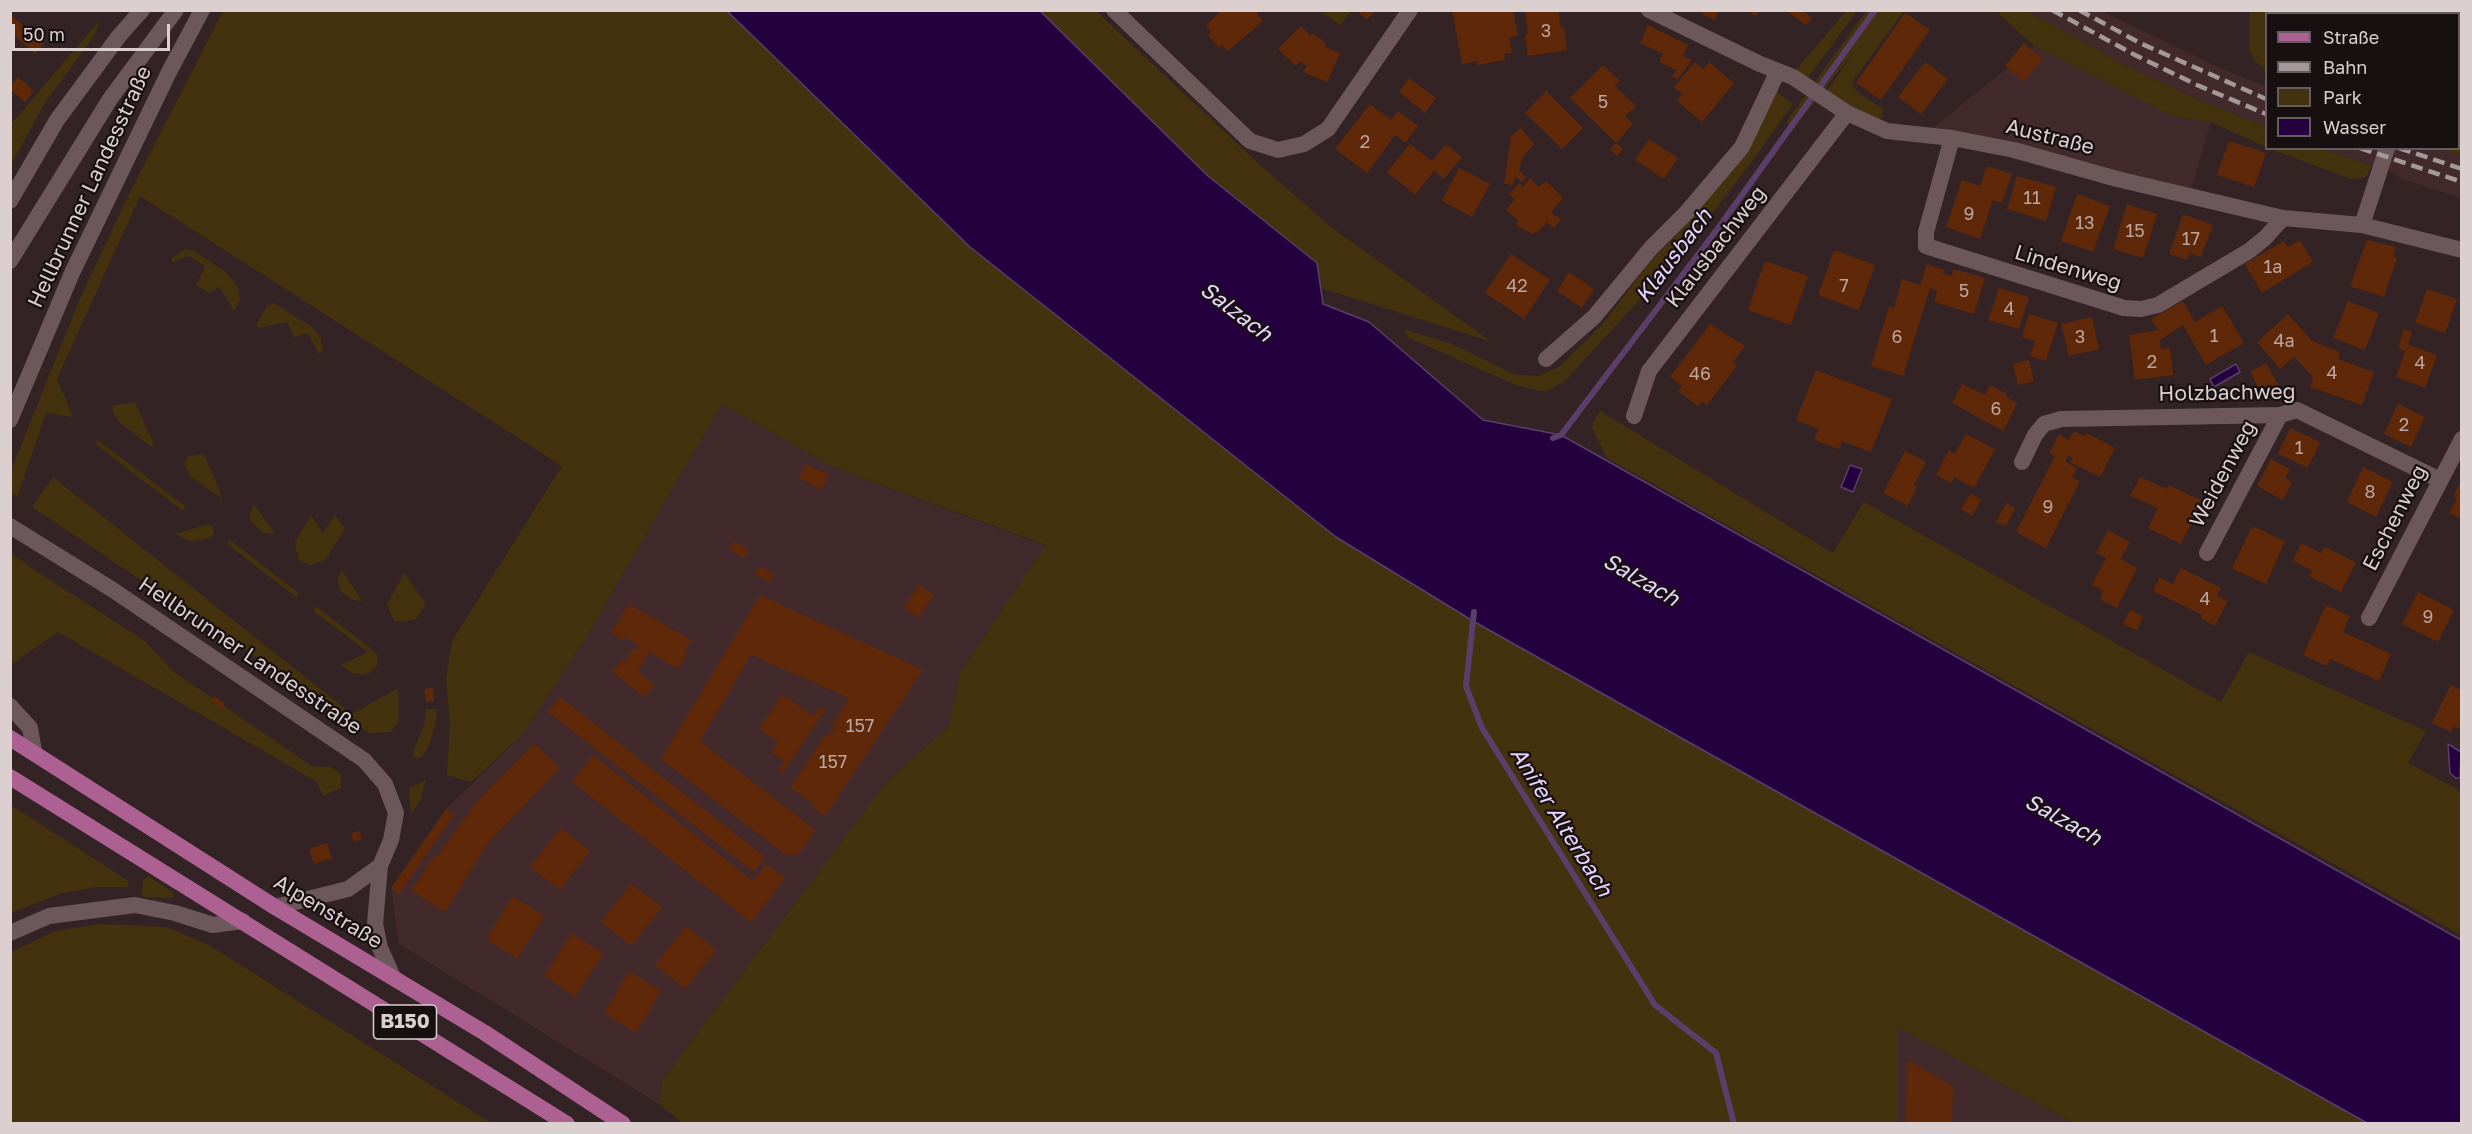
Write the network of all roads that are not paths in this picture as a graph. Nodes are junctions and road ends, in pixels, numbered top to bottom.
1 (142, 10) edge
2 (176, 10) edge
3 (202, 10) edge
4 (1114, 10) edge
5 (1410, 10) edge
6 (1649, 10) edge
7 (1785, 74) junction
8 (1844, 111) junction
9 (1952, 138) junction
10 (2386, 150) edge
11 (10, 201) edge
12 (2283, 218) junction
13 (2362, 225) junction
14 (2462, 250) edge
15 (10, 261) edge
16 (1546, 359) dead end
17 (2280, 415) junction
18 (1634, 416) dead end
19 (10, 420) edge
20 (2462, 439) edge
21 (2022, 462) dead end
22 (2440, 480) junction
23 (10, 526) edge
24 (2207, 553) dead end
25 (2369, 618) dead end
26 (10, 706) edge
27 (10, 738) edge
28 (34, 751) junction
29 (10, 777) edge
30 (380, 866) junction
31 (275, 907) junction
32 (243, 921) junction
33 (10, 933) edge
34 (393, 977) junction
35 (567, 1124) edge
36 (623, 1124) edge

1 - 11 street, Hellbrunner Landesstraße
2 - 15 street, Hellbrunner Landesstraße
3 - 19 street, Hellbrunner Landesstraße
4 - 5 street
6 - 7 street, Austraße
7 - 8 street, Austraße
7 - 16 street, Klausbachweg
8 - 9 street, Austraße
8 - 18 street, Klausbachweg
9 - 12 street, Austraße
9 - 12 street, Lindenweg
10 - 13 street
12 - 13 street, Austraße
13 - 14 street, Austraße
17 - 21 street, Holzbachweg
17 - 22 street, Holzbachweg
17 - 24 street, Weidenweg
20 - 22 street, Eschenweg
22 - 25 street, Eschenweg
23 - 30 street, Hellbrunner Landesstraße
26 - 28 street
27 - 28 main road, Alpenstraße / B150
28 - 31 main road, Alpenstraße / B150
29 - 32 main road, B150
30 - 31 street
30 - 34 street, Hellbrunner Landesstraße
31 - 34 main road, Alpenstraße / B150
32 - 33 street
32 - 35 main road, B150
34 - 36 main road, Alpenstraße / B150

